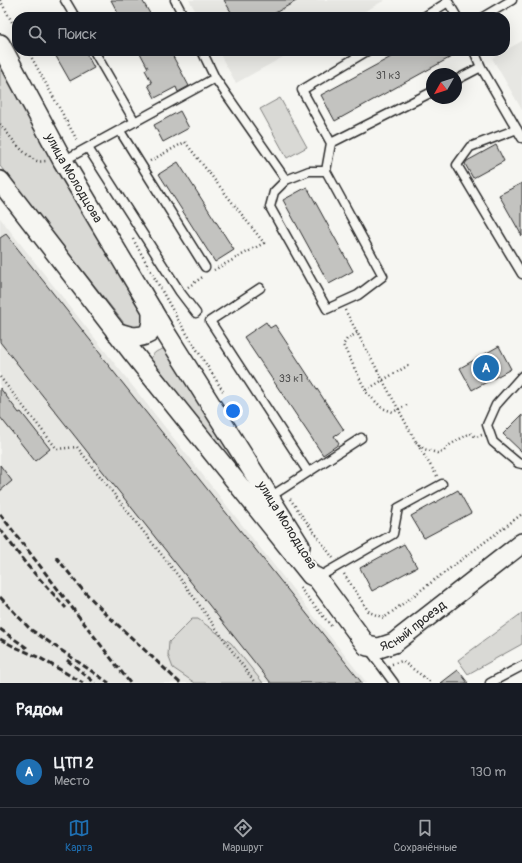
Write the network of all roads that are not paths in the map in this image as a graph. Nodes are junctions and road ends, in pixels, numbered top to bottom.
1 (65, 0) edge
2 (175, 0) edge
3 (512, 0) edge
4 (447, 1) edge
5 (72, 12) edge
6 (181, 12) edge
7 (431, 12) edge
8 (454, 12) edge
9 (492, 12) edge
10 (0, 44) edge
11 (97, 56) edge
12 (204, 56) edge
13 (359, 56) edge
14 (477, 56) edge
15 (482, 66) junction
16 (462, 77) edge
17 (215, 78) junction
18 (426, 95) edge
19 (135, 122) junction
20 (517, 129) junction
21 (120, 131) junction
22 (522, 138) edge
23 (331, 143) junction
24 (85, 149) junction
25 (63, 161) junction
26 (326, 171) junction
27 (0, 180) edge
28 (286, 180) junction
29 (205, 267) dead end
30 (522, 274) edge
31 (260, 288) dead end
32 (152, 310) junction
33 (196, 313) dead end
34 (116, 332) junction
35 (175, 347) junction
36 (147, 370) junction
37 (522, 376) edge
38 (361, 438) dead end
39 (522, 464) edge
40 (308, 472) junction
41 (442, 484) road end
42 (276, 493) junction
43 (522, 543) edge
44 (317, 578) junction
45 (367, 646) junction
46 (522, 666) edge
47 (394, 683) edge
48 (490, 683) edge

1 - 5 lane
2 - 6 lane
3 - 9 lane
4 - 7 lane
4 - 8 lane
10 - 25 street, улица Молодцова
11 - 19 lane
12 - 17 lane
13 - 23 lane
14 - 15 lane
15 - 16 lane
15 - 20 lane
17 - 19 lane
17 - 28 lane
18 - 23 lane
19 - 21 lane
20 - 22 lane
20 - 30 lane
21 - 24 lane
21 - 29 lane
23 - 26 lane
24 - 25 lane
24 - 33 lane
25 - 32 street, улица Молодцова
26 - 28 lane
26 - 28 lane
27 - 34 street, улица Молодцова
31 - 40 lane
32 - 34 street
32 - 35 street, улица Молодцова
34 - 36 street, улица Молодцова
35 - 36 street
35 - 42 street, улица Молодцова
36 - 44 street, улица Молодцова
37 - 39 lane
38 - 40 lane
40 - 42 lane
41 - 44 lane
42 - 44 street, улица Молодцова
43 - 45 street, Ясный проезд
44 - 45 street, Ясный проезд
45 - 47 lane
46 - 48 lane

